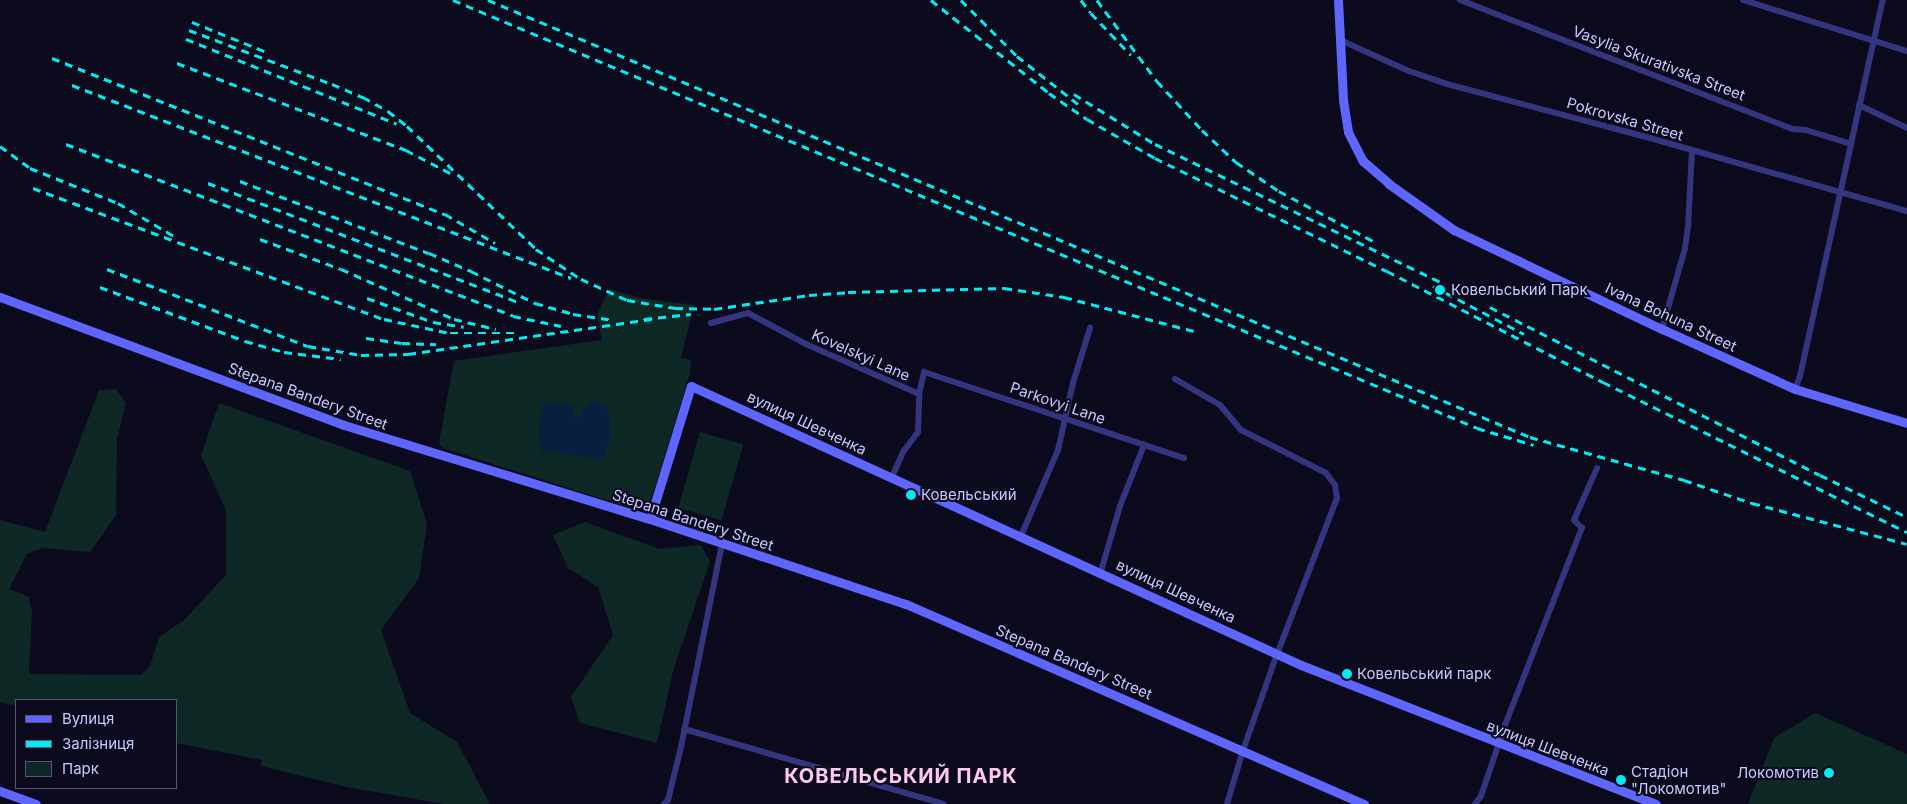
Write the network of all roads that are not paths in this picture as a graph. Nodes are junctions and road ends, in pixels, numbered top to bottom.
1 (1338, 0) edge
2 (1460, 0) edge
3 (1744, 0) edge
4 (1883, 0) edge
5 (1873, 39) junction
6 (1340, 40) junction
7 (1907, 51) edge
8 (1859, 105) junction
9 (1907, 128) edge
10 (1851, 144) junction
11 (1692, 151) junction
12 (1841, 192) junction
13 (1907, 211) edge
14 (0, 297) edge
15 (710, 323) dead end
16 (1090, 328) dead end
17 (1662, 329) junction
18 (1174, 379) dead end
19 (1795, 389) junction
20 (920, 394) junction
21 (1065, 419) junction
22 (1907, 423) edge
23 (1144, 446) junction
24 (1184, 458) dead end
25 (1597, 468) dead end
26 (892, 477) junction
27 (650, 519) junction
28 (1021, 536) junction
29 (722, 544) junction
30 (1101, 572) junction
31 (1277, 654) junction
32 (684, 730) junction
33 (1500, 744) junction
34 (1243, 750) junction
35 (0, 791) edge
36 (921, 802) edge
37 (1228, 802) edge
38 (36, 804) edge
39 (664, 804) edge
40 (943, 804) edge
41 (1235, 804) edge
42 (1364, 804) edge
43 (1476, 804) edge
44 (1656, 804) edge

1 - 6 street
2 - 10 street, Vasylia Skurativska Street
3 - 5 street
4 - 5 street
5 - 7 street
5 - 8 street
6 - 11 street, Pokrovska Street
6 - 17 street, Ivana Bohuna Street
8 - 9 street
8 - 10 street
10 - 12 street
11 - 12 street, Pokrovska Street
11 - 17 street
12 - 13 street, Pokrovska Street
12 - 19 street
14 - 27 street, Stepana Bandery Street
15 - 20 street, Kovelskyi Lane
16 - 21 street
17 - 19 street, Ivana Bohuna Street
18 - 31 street
19 - 22 street, Ivana Bohuna Street
20 - 21 street, Parkovyi Lane
20 - 26 street, Kovelskyi Lane
21 - 23 street, Parkovyi Lane
21 - 28 street
23 - 24 street, Parkovyi Lane
23 - 30 street
25 - 33 street
26 - 27 street, вулиця Шевченка
26 - 28 street, вулиця Шевченка
27 - 29 street, Stepana Bandery Street
28 - 30 street, вулиця Шевченка
29 - 32 street
29 - 34 street, Stepana Bandery Street
30 - 31 street, вулиця Шевченка
31 - 33 street, вулиця Шевченка
31 - 34 street
32 - 36 street
32 - 39 street
33 - 43 street
33 - 44 street, вулиця Шевченка
34 - 37 street
34 - 42 street, Stepana Bandery Street
35 - 38 street
36 - 40 street
37 - 41 street

